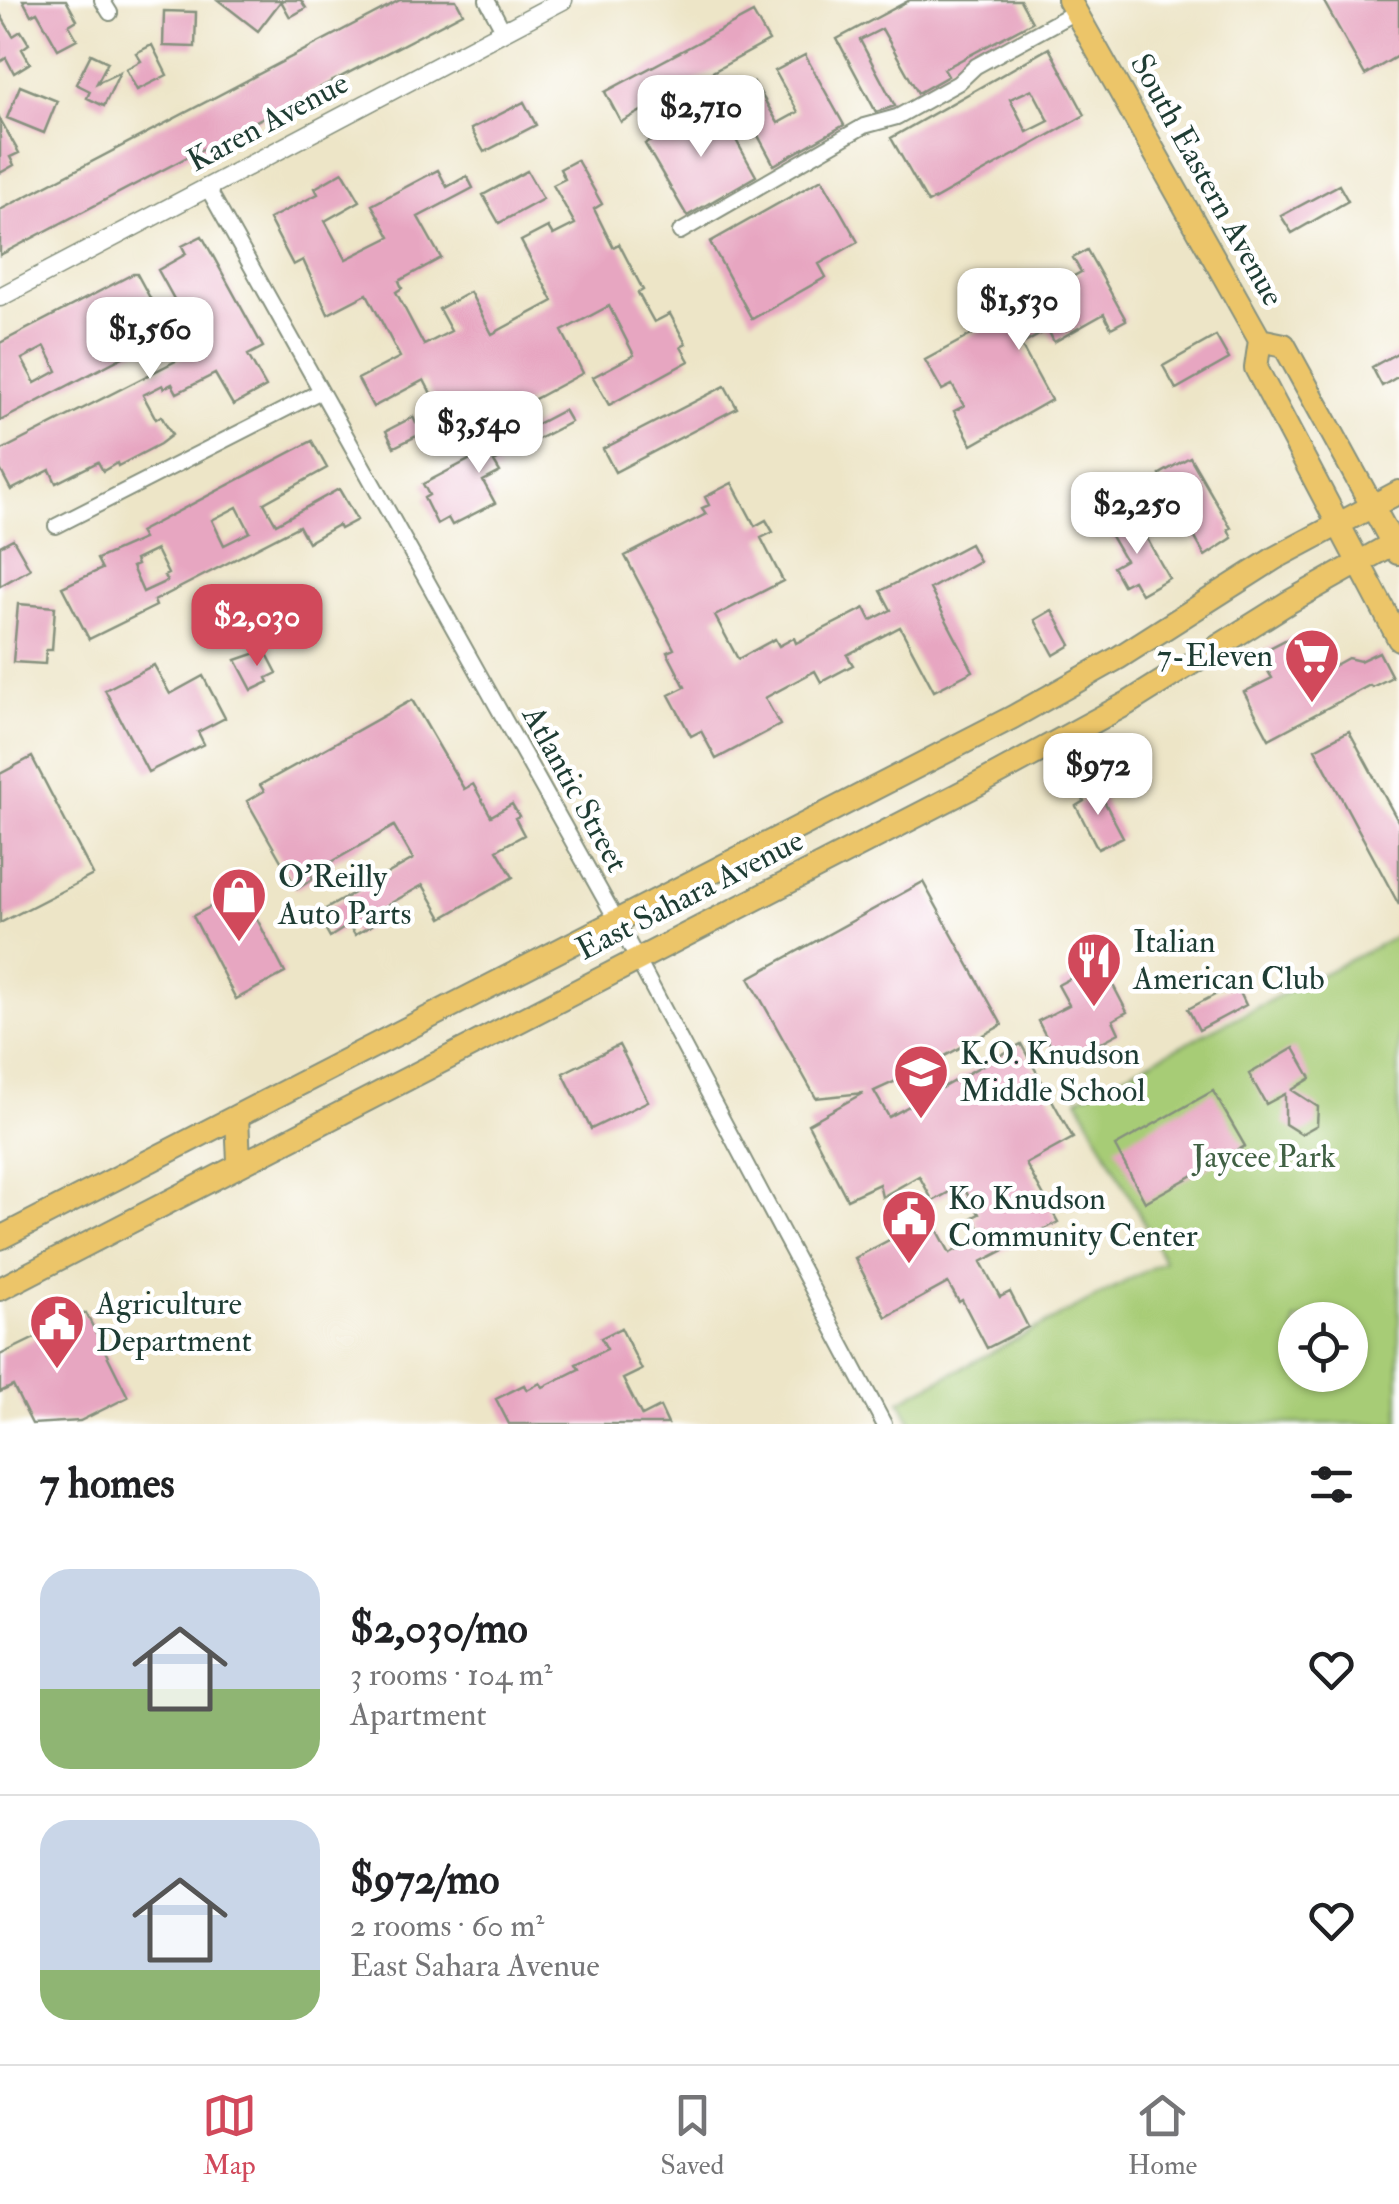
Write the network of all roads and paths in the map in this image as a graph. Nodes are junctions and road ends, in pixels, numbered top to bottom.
1 (487, 0) edge
2 (563, 0) edge
3 (1072, 6) edge
4 (504, 32) junction
5 (208, 188) junction
6 (680, 232) dead end
7 (0, 297) edge
8 (1260, 340) junction
9 (320, 391) junction
10 (1399, 492) edge
11 (1374, 505) junction
12 (1339, 523) junction
13 (56, 526) dead end
14 (1397, 546) edge
15 (1358, 562) junction
16 (1399, 639) edge
17 (1012, 717) junction
18 (1021, 761) junction
19 (617, 921) junction
20 (636, 959) junction
21 (237, 1116) junction
22 (240, 1163) junction
23 (0, 1238) edge
24 (0, 1288) edge
25 (884, 1424) edge

1 - 4 street
2 - 4 street, Karen Avenue
3 - 6 street
3 - 8 main road, South Eastern Avenue
4 - 5 street, Karen Avenue
5 - 7 street, Karen Avenue
5 - 9 street, Atlantic Street
8 - 11 main road, South Eastern Avenue
8 - 12 main road, South Eastern Avenue
9 - 13 street
9 - 19 street, Atlantic Street
10 - 11 main road, East Sahara Avenue
11 - 12 main road, East Sahara Avenue
11 - 14 main road, South Eastern Avenue
12 - 15 main road, South Eastern Avenue
12 - 17 main road, East Sahara Avenue
14 - 15 main road, East Sahara Avenue
15 - 16 main road, South Eastern Avenue
15 - 18 main road, East Sahara Avenue
17 - 18 main road
17 - 19 main road, East Sahara Avenue
18 - 20 main road, East Sahara Avenue
19 - 20 street, Atlantic Street
19 - 21 main road, East Sahara Avenue
20 - 22 main road, East Sahara Avenue
20 - 25 street, Atlantic Street
21 - 22 main road
21 - 23 main road, East Sahara Avenue
22 - 24 main road, East Sahara Avenue

